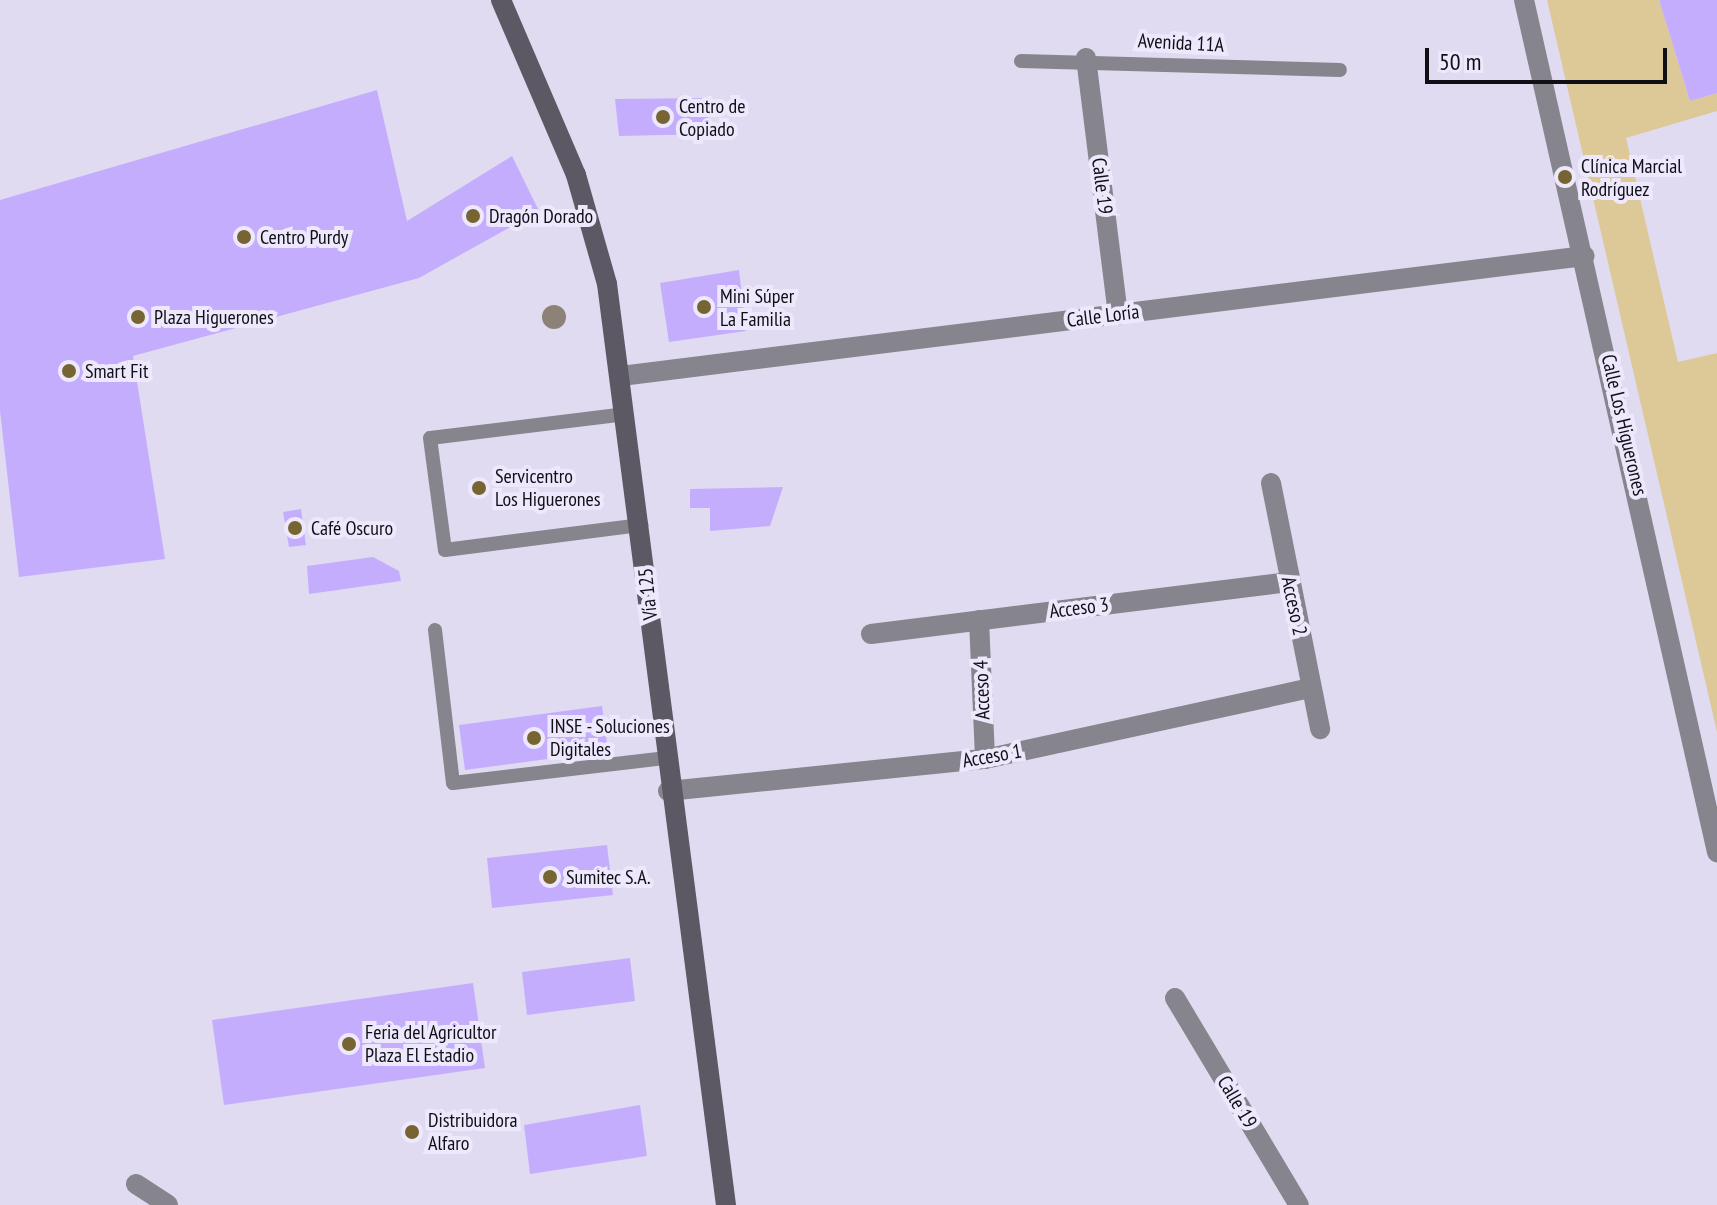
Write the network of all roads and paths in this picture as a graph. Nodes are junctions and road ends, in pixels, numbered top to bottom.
1 (501, 0) edge
2 (1524, 0) edge
3 (1086, 58) junction
4 (1021, 61) dead end
5 (1340, 70) dead end
6 (1585, 256) junction
7 (1118, 315) junction
8 (621, 376) junction
9 (626, 414) junction
10 (1271, 483) dead end
11 (641, 525) junction
12 (1288, 582) junction
13 (979, 620) junction
14 (435, 630) dead end
15 (871, 634) dead end
16 (1311, 688) junction
17 (1320, 729) dead end
18 (665, 758) junction
19 (985, 759) junction
20 (668, 791) junction
21 (1717, 852) edge
22 (1175, 998) dead end
23 (136, 1184) dead end
24 (168, 1205) edge
25 (726, 1205) edge
26 (1299, 1205) edge

1 - 8 main road, Vía 125
2 - 6 street, Calle Los Higuerones
3 - 4 lane, Avenida 11A
3 - 5 lane, Avenida 11A
3 - 7 street, Calle 19
6 - 7 street, Calle Loría
6 - 21 street, Calle Los Higuerones
7 - 8 street, Calle Loría
8 - 9 main road, Vía 125
9 - 11 main road, Vía 125
9 - 11 lane
10 - 12 street, Acceso 2
11 - 18 main road, Vía 125
12 - 13 street, Acceso 3
12 - 16 street, Acceso 2
13 - 15 street, Acceso 3
13 - 19 street, Acceso 4
14 - 18 lane
16 - 17 street, Acceso 2
16 - 19 street, Acceso 1
18 - 20 main road, Vía 125
19 - 20 street, Acceso 1
20 - 25 main road, Vía 125
22 - 26 street, Calle 19
23 - 24 street

